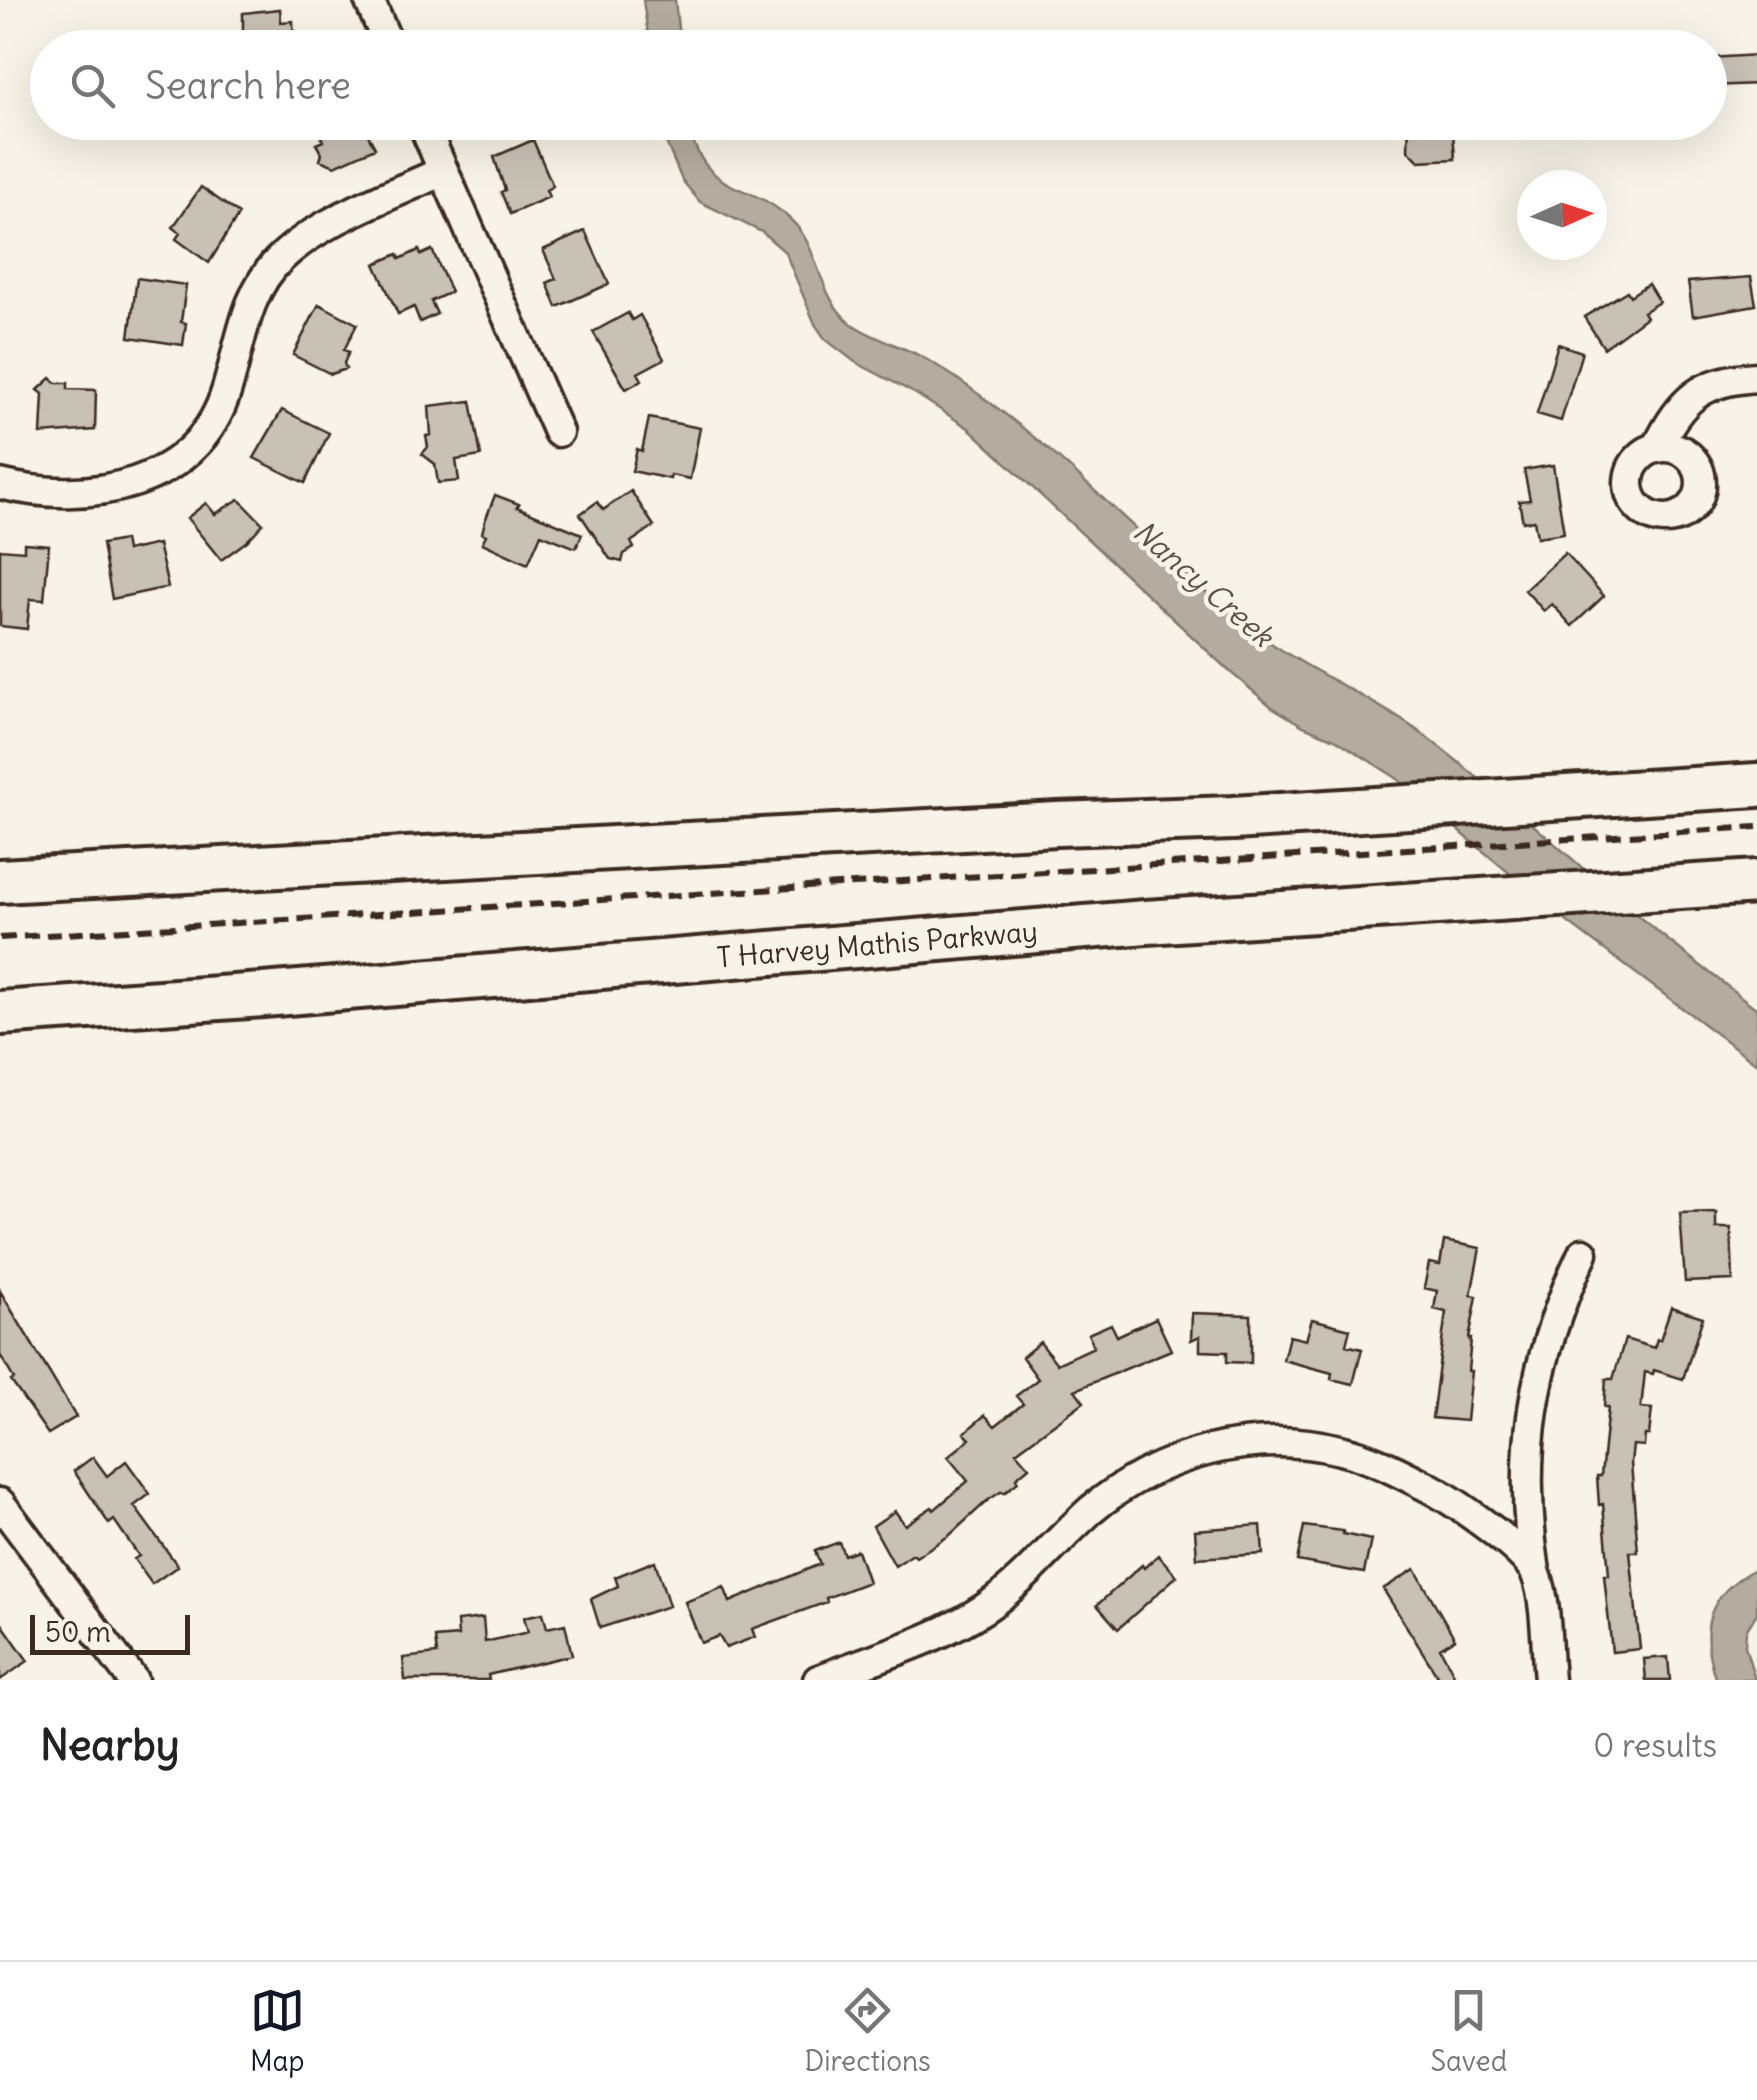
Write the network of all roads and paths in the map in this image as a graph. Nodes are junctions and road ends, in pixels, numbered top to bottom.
1 (369, 0) edge
2 (382, 30) edge
3 (430, 140) edge
4 (443, 171) junction
5 (1757, 377) edge
6 (558, 432) dead end
7 (1657, 448) dead end
8 (0, 484) edge
9 (1757, 785) edge
10 (0, 882) edge
11 (1757, 882) edge
12 (0, 1013) edge
13 (1583, 1253) dead end
14 (0, 1503) edge
15 (10, 1538) edge
16 (1536, 1572) junction
17 (133, 1680) edge
18 (818, 1680) edge
19 (1549, 1680) edge

1 - 2 street
3 - 4 street
4 - 6 street
4 - 8 street
5 - 7 street
9 - 10 highway
11 - 12 highway, T Harvey Mathis Parkway
13 - 16 street
14 - 15 street
15 - 17 street
16 - 18 street
16 - 19 street

